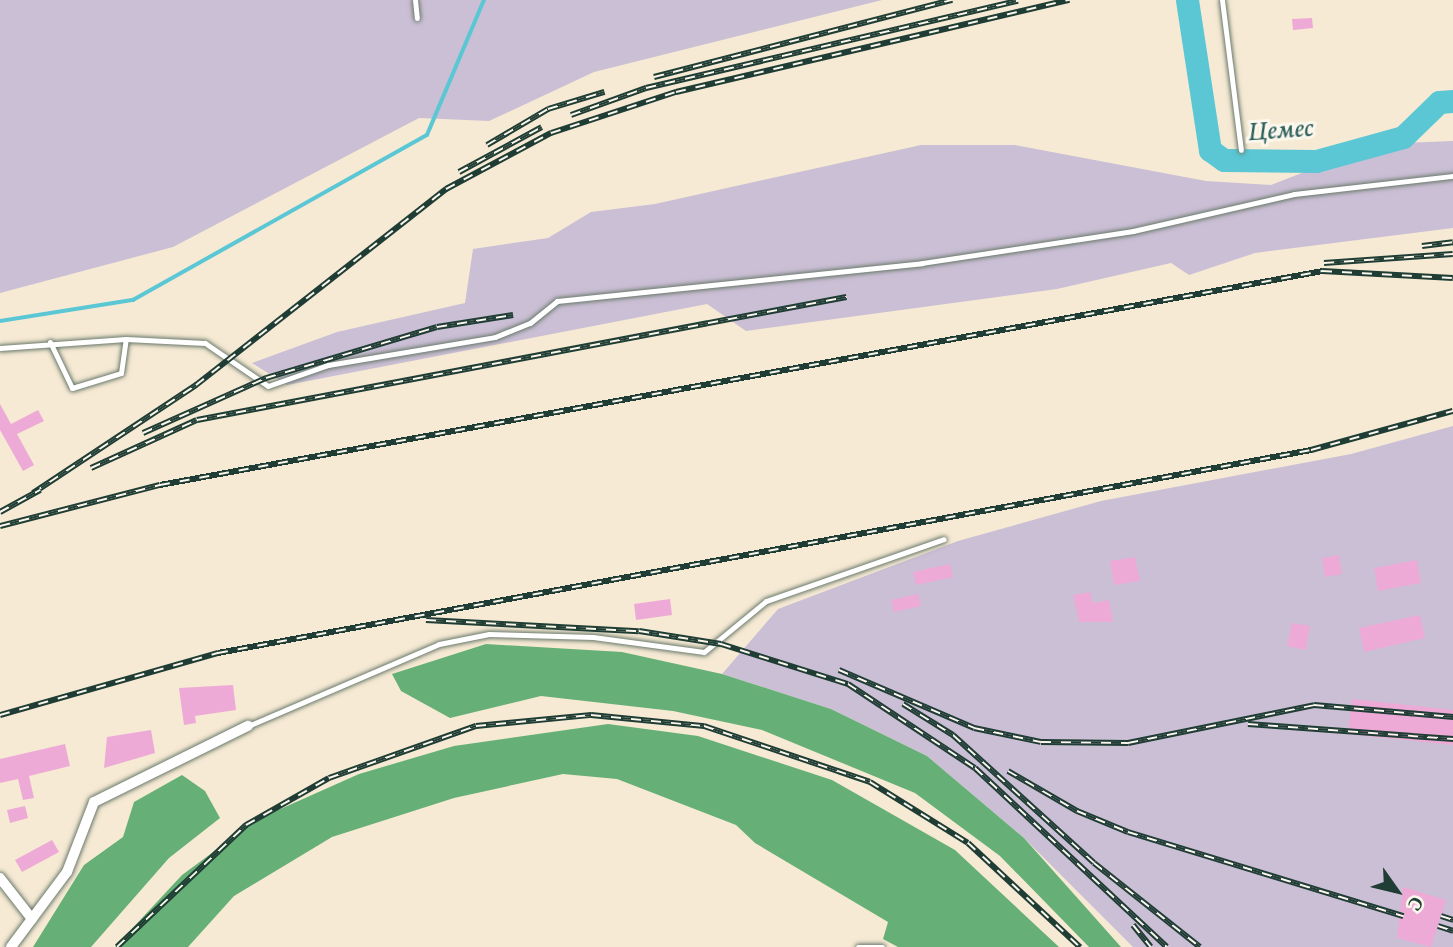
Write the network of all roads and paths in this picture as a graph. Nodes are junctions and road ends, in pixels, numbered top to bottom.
1 (415, 0) edge
2 (1222, 0) edge
3 (417, 18) dead end
4 (1241, 150) dead end
5 (1453, 176) edge
6 (126, 339) junction
7 (50, 342) junction
8 (0, 348) edge
9 (944, 538) dead end
10 (248, 726) joint
11 (1, 883) edge
12 (32, 919) junction
13 (12, 947) edge
14 (858, 947) edge
15 (881, 947) edge

1 - 3 lane
2 - 4 lane
5 - 6 lane
6 - 7 lane
6 - 7 lane
7 - 8 lane
9 - 10 lane
10 - 12 street
11 - 12 street
12 - 13 street
14 - 15 lane

